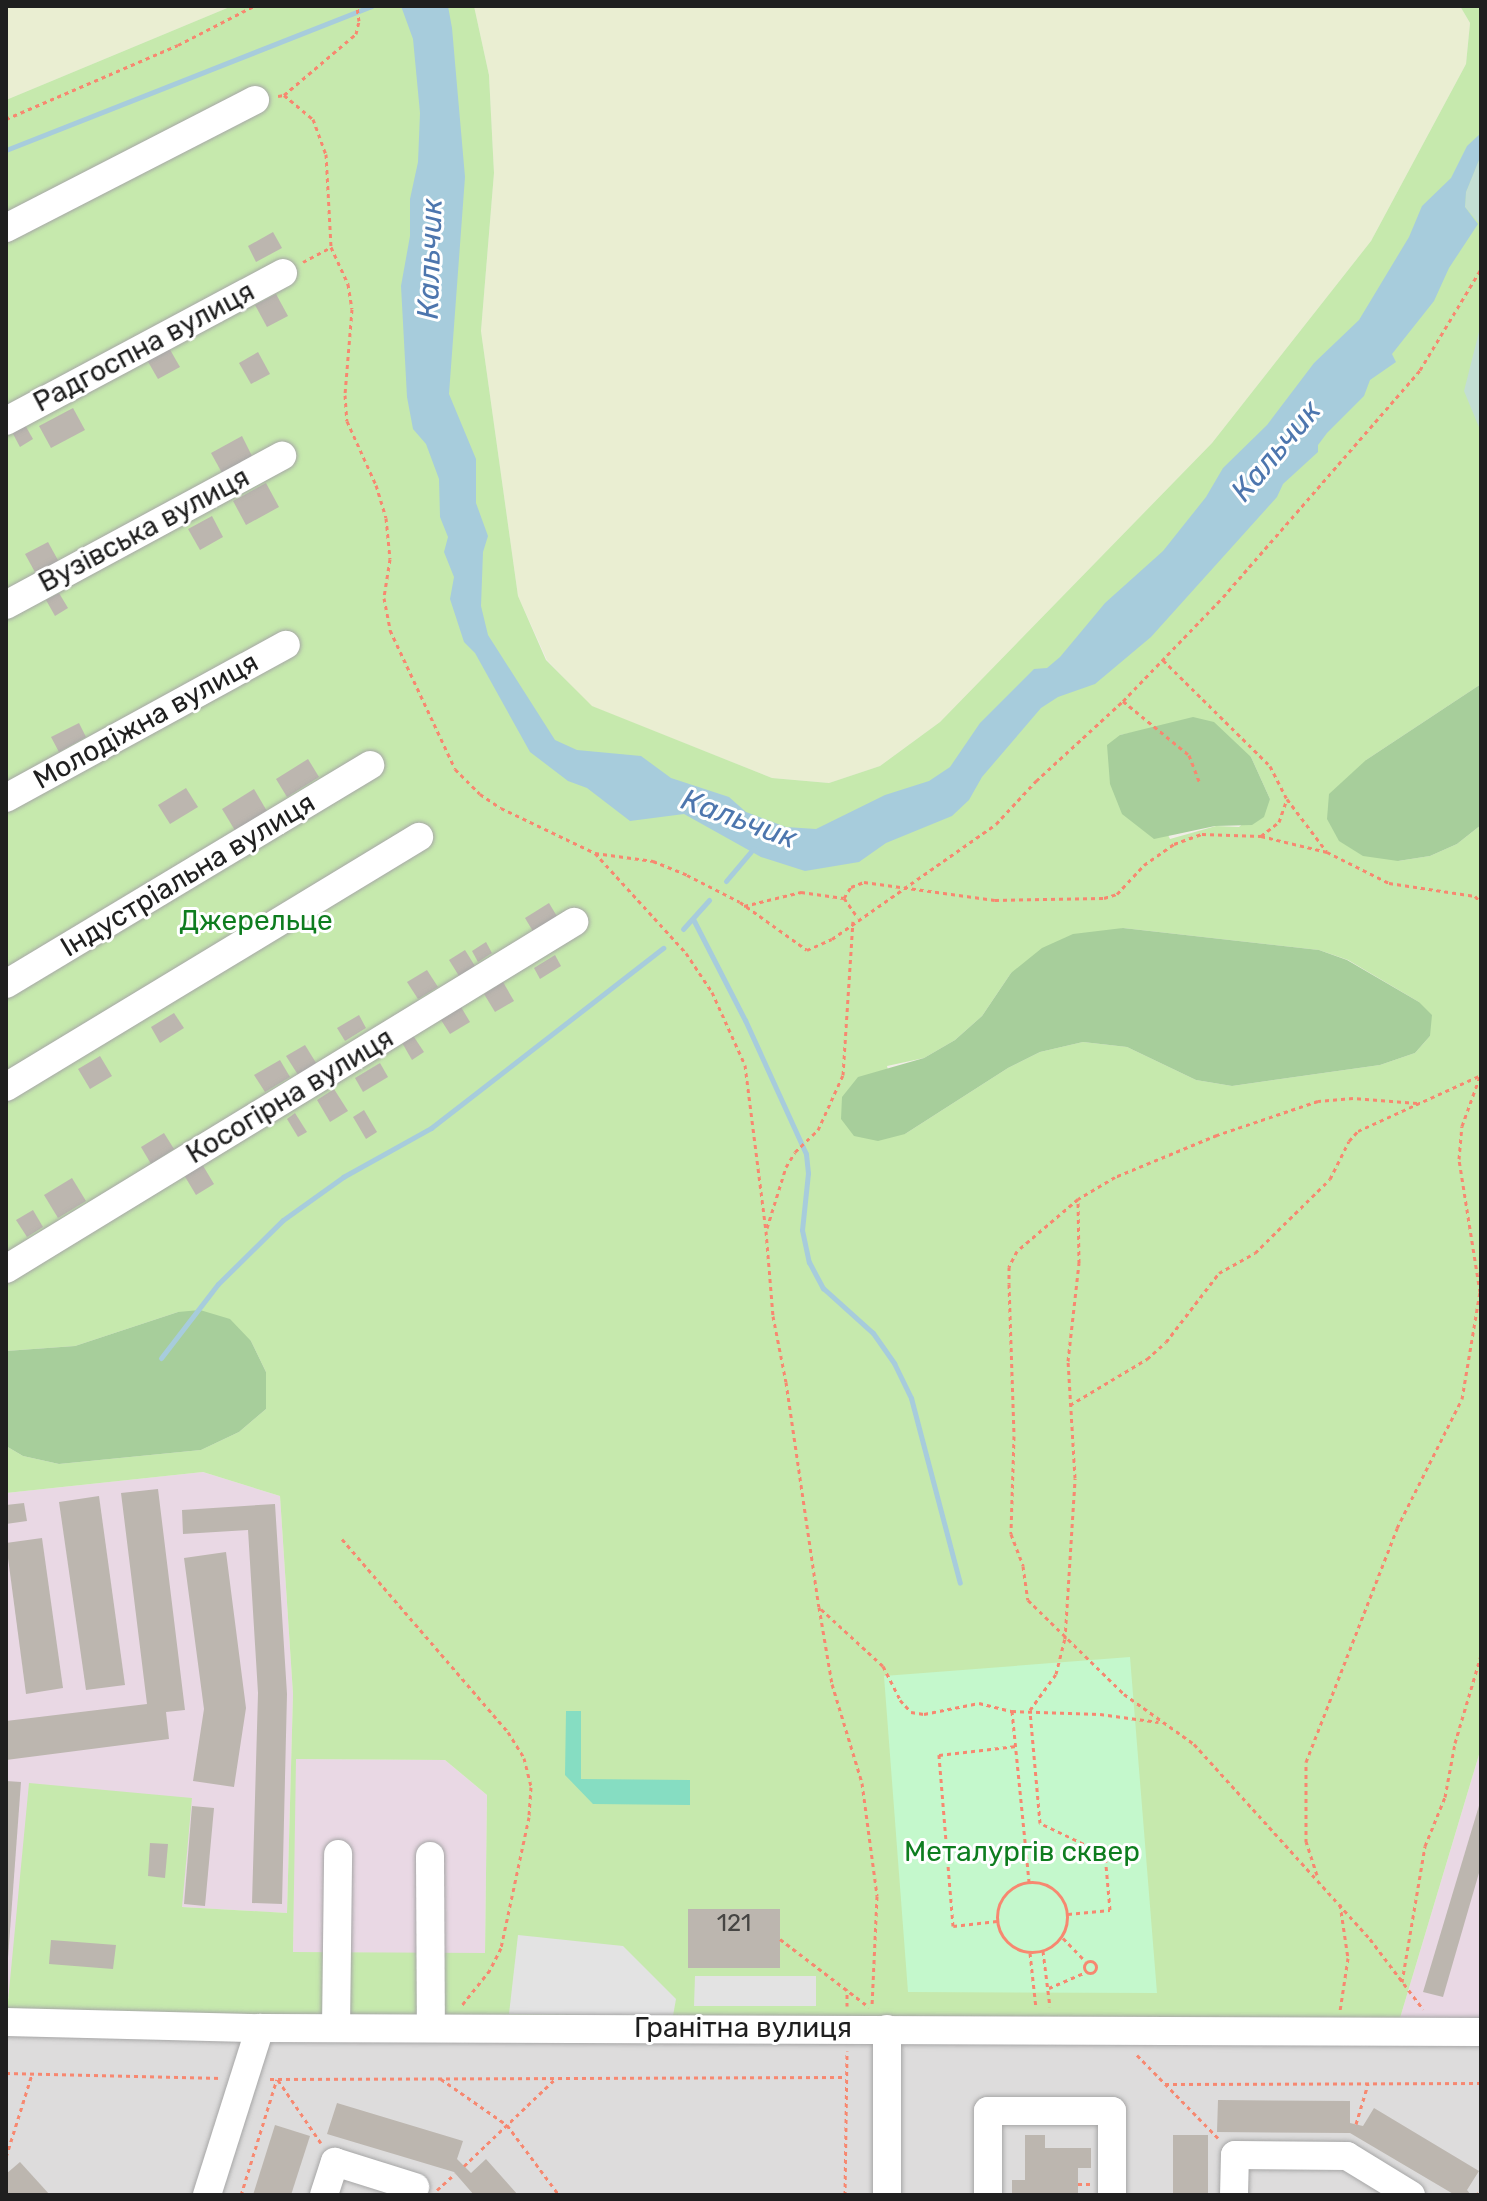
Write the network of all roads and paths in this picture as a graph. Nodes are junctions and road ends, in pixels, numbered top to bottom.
1 (254, 6) edge
2 (357, 6) edge
3 (284, 95) junction
4 (255, 100) joint
5 (6, 119) edge
6 (6, 228) edge
7 (331, 247) junction
8 (1481, 269) edge
9 (283, 273) joint
10 (6, 421) edge
11 (282, 456) dead end
12 (6, 605) edge
13 (286, 645) dead end
14 (1163, 660) junction
15 (1123, 701) junction
16 (370, 765) dead end
17 (1200, 784) dead end
18 (6, 798) edge
19 (1287, 799) junction
20 (1261, 836) junction
21 (419, 837) dead end
22 (1327, 852) junction
23 (595, 853) junction
24 (905, 886) junction
25 (844, 898) junction
26 (1481, 903) edge
27 (744, 906) junction
28 (855, 920) junction
29 (574, 922) dead end
30 (6, 984) edge
31 (1481, 1076) edge
32 (6, 1087) edge
33 (1417, 1103) junction
34 (1078, 1199) junction
35 (766, 1231) junction
36 (6, 1269) edge
37 (1069, 1406) junction
38 (342, 1539) dead end
39 (819, 1607) junction
40 (1065, 1639) junction
41 (1481, 1655) edge
42 (1030, 1710) junction
43 (1012, 1711) junction
44 (1161, 1722) junction
45 (1016, 1746) junction
46 (338, 1854) dead end
47 (430, 1856) dead end
48 (1318, 1879) junction
49 (1029, 1882) junction
50 (1340, 1904) junction
51 (1068, 1914) junction
52 (997, 1921) junction
53 (1062, 1937) junction
54 (780, 1939) dead end
55 (1043, 1951) junction
56 (1030, 1953) junction
57 (1085, 1961) junction
58 (1086, 1972) junction
59 (1402, 1982) junction
60 (1047, 1988) junction
61 (847, 1990) junction
62 (847, 2017) dead end
63 (6, 2022) edge
64 (260, 2028) junction
65 (336, 2028) junction
66 (437, 2028) junction
67 (887, 2029) junction
68 (1045, 2029) junction
69 (1112, 2030) junction
70 (1338, 2031) junction
71 (1441, 2032) junction
72 (1481, 2032) edge
73 (847, 2044) dead end
74 (6, 2073) edge
75 (32, 2074) junction
76 (846, 2077) junction
77 (244, 2078) junction
78 (277, 2079) junction
79 (441, 2079) junction
80 (555, 2079) junction
81 (1481, 2083) edge
82 (1165, 2084) junction
83 (1368, 2084) junction
84 (1356, 2124) dead end
85 (507, 2125) junction
86 (1235, 2155) junction
87 (6, 2157) edge
88 (335, 2162) junction
89 (464, 2166) dead end
90 (455, 2174) dead end
91 (425, 2190) joint
92 (1481, 2192) edge
93 (207, 2195) edge
94 (241, 2195) edge
95 (324, 2195) edge
96 (559, 2195) edge
97 (845, 2195) edge
98 (887, 2195) edge
99 (988, 2195) edge
100 (1112, 2195) edge
101 (1234, 2195) edge
102 (1411, 2195) edge
103 (1475, 2195) edge

1 - 5 path
2 - 3 path
3 - 4 path
3 - 7 path
4 - 6 street
7 - 9 path
7 - 23 path
8 - 14 path
9 - 10 street, Радгоспна вулиця
11 - 12 street, Вузівська вулиця
13 - 18 street, Молодіжна вулиця
14 - 15 path
14 - 19 path
15 - 17 path
15 - 24 path
16 - 30 street, Індустріальна вулиця
19 - 20 path
19 - 22 path
20 - 22 path
20 - 24 path
21 - 32 street
22 - 26 path
23 - 27 path
23 - 35 path
24 - 25 path
24 - 28 path
25 - 27 path
25 - 28 path
27 - 28 path
28 - 35 path
29 - 36 street, Косогірна вулиця
31 - 33 path
31 - 48 path
33 - 34 path
33 - 37 path
34 - 37 path
34 - 40 path
35 - 39 path
37 - 40 path
38 - 66 path
39 - 43 path
39 - 61 path
40 - 42 path
40 - 44 path
41 - 59 path
42 - 43 path
42 - 44 path
42 - 51 path
43 - 45 path
44 - 48 path
45 - 49 path
45 - 52 path
46 - 65 street
47 - 66 street
48 - 50 path
49 - 51 path
49 - 52 path
50 - 59 path
50 - 70 path
51 - 53 path
52 - 56 path
53 - 55 path
53 - 57 path
54 - 61 path
55 - 56 path
55 - 60 path
56 - 68 path
57 - 58 path
57 - 58 path
58 - 60 path
59 - 71 path
60 - 68 path
61 - 62 path
63 - 64 street, Гранітна вулиця
64 - 65 street, Гранітна вулиця
64 - 77 street
65 - 66 street, Гранітна вулиця
66 - 67 street, Гранітна вулиця
67 - 68 street, Гранітна вулиця
67 - 98 street
68 - 69 street, Гранітна вулиця
69 - 70 street, Гранітна вулиця
69 - 82 path
70 - 71 street, Гранітна вулиця
71 - 72 street, Гранітна вулиця
73 - 76 path
74 - 75 path
75 - 77 path
75 - 87 path
76 - 80 path
76 - 97 path
77 - 78 path
77 - 93 street
78 - 79 path
78 - 88 path
78 - 94 path
79 - 80 path
79 - 85 path
80 - 85 path
81 - 83 path
82 - 83 path
82 - 86 path
83 - 84 path
85 - 89 path
85 - 96 path
86 - 101 street
86 - 102 street
88 - 91 street
88 - 95 street
90 - 91 path
92 - 103 path
99 - 100 street

